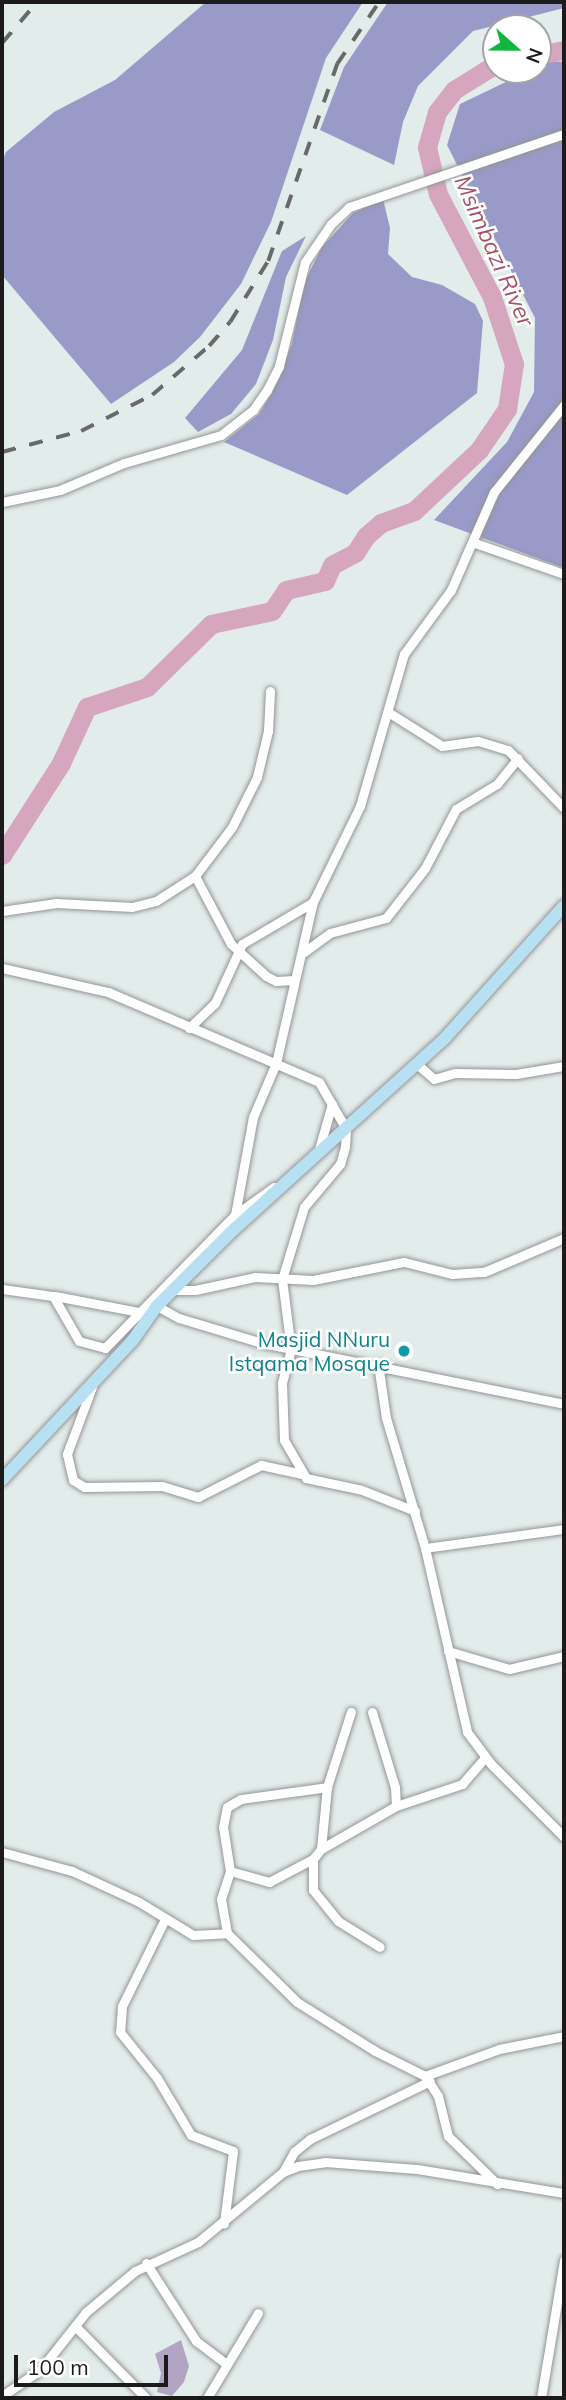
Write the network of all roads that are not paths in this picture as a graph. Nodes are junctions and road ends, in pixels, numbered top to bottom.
1 (564, 134) edge
2 (564, 405) edge
3 (2, 502) edge
4 (475, 543) junction
5 (564, 574) edge
6 (270, 691) dead end
7 (388, 712) junction
8 (518, 758) junction
9 (564, 808) edge
10 (195, 876) junction
11 (313, 902) junction
12 (564, 906) edge
13 (2, 911) edge
14 (238, 950) junction
15 (304, 952) junction
16 (2, 968) edge
17 (294, 980) junction
18 (189, 1028) junction
19 (276, 1063) junction
20 (418, 1065) junction
21 (564, 1066) edge
22 (332, 1104) junction
23 (346, 1129) junction
24 (235, 1215) junction
25 (564, 1238) edge
26 (282, 1279) junction
27 (2, 1289) edge
28 (173, 1290) junction
29 (53, 1296) junction
30 (157, 1306) junction
31 (139, 1312) junction
32 (291, 1349) junction
33 (378, 1364) junction
34 (97, 1376) junction
35 (564, 1404) edge
36 (302, 1474) junction
37 (2, 1480) edge
38 (415, 1511) junction
39 (564, 1529) edge
40 (425, 1548) junction
41 (448, 1651) junction
42 (564, 1656) edge
43 (351, 1712) dead end
44 (372, 1712) dead end
45 (485, 1758) junction
46 (327, 1787) junction
47 (396, 1806) junction
48 (564, 1837) edge
49 (321, 1849) junction
50 (2, 1853) edge
51 (313, 1858) junction
52 (230, 1871) junction
53 (165, 1919) junction
54 (227, 1933) junction
55 (380, 1947) dead end
56 (564, 2036) edge
57 (427, 2078) junction
58 (283, 2172) junction
59 (498, 2185) junction
60 (564, 2193) edge
61 (224, 2223) junction
62 (564, 2260) edge
63 (146, 2263) junction
64 (564, 2265) edge
65 (258, 2314) dead end
66 (75, 2326) junction
67 (226, 2364) junction
68 (2, 2396) edge
69 (146, 2398) edge
70 (207, 2398) edge
71 (541, 2398) edge

1 - 3 street
2 - 4 street
4 - 5 street
4 - 7 street
6 - 10 street
7 - 8 street
7 - 11 street
8 - 9 street
8 - 15 street
10 - 13 street
10 - 14 street
11 - 14 street
11 - 15 street
12 - 20 street
14 - 17 street
14 - 18 street
15 - 17 street
16 - 18 street
17 - 19 street
18 - 19 street
19 - 22 street
19 - 24 street
20 - 21 street
20 - 23 street
22 - 23 street
22 - 24 street
23 - 26 street
23 - 28 street
24 - 31 street
25 - 26 street
26 - 28 street
26 - 32 street
27 - 29 street
28 - 30 street
29 - 31 street
29 - 31 street
30 - 32 street
30 - 34 street
32 - 33 street
32 - 36 street
33 - 35 street
33 - 38 street
34 - 36 street
34 - 37 street
36 - 38 street
38 - 40 street
39 - 40 street
40 - 41 street
41 - 42 street
41 - 45 street
43 - 46 street
44 - 47 street
45 - 47 street
45 - 48 street
46 - 49 street
46 - 52 street
47 - 49 street
49 - 51 street
50 - 53 street
51 - 52 street
51 - 55 street
52 - 54 street
53 - 54 street
53 - 61 street
54 - 57 street
56 - 57 street
57 - 58 street
57 - 59 street
58 - 59 street
58 - 61 street
59 - 60 street
61 - 63 street
62 - 64 street
63 - 66 street
63 - 67 street
64 - 71 street
65 - 67 street
66 - 68 street
66 - 69 street
67 - 70 street

